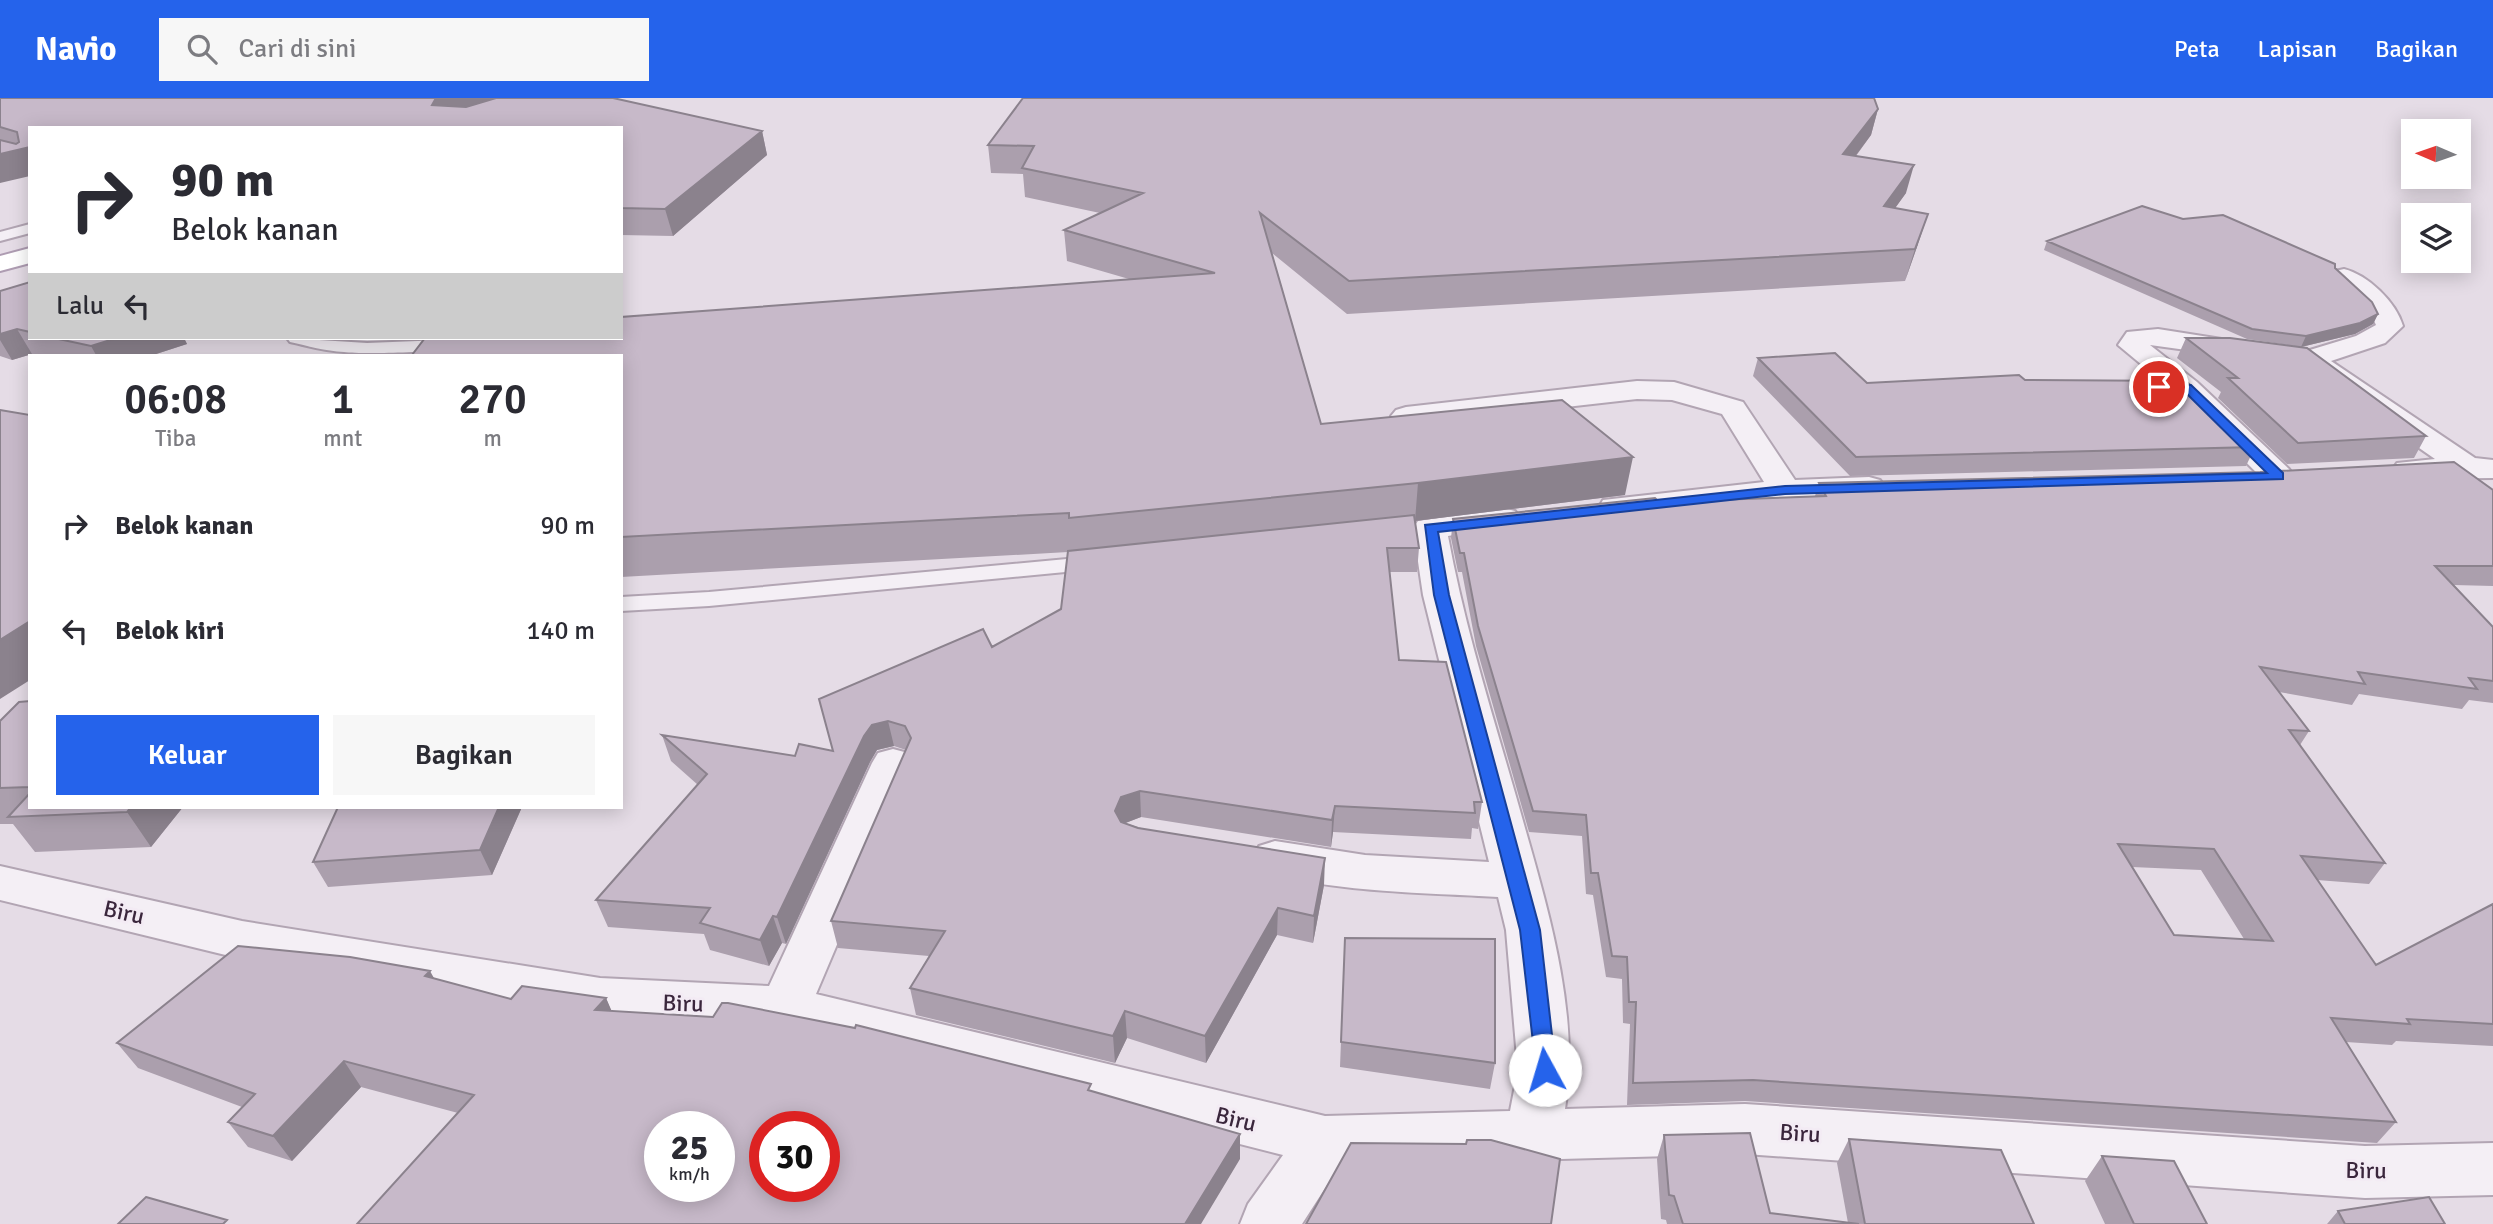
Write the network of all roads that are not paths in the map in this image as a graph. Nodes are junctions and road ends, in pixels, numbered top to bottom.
1 (28, 229) edge
2 (0, 237) edge
3 (28, 256) edge
4 (0, 264) edge
5 (2344, 276) edge
6 (306, 340) edge
7 (477, 340) edge
8 (436, 349) edge
9 (2286, 356) junction
10 (2145, 386) edge
11 (2187, 388) junction
12 (1387, 419) edge
13 (2480, 468) edge
14 (2373, 471) edge
15 (2236, 478) edge
16 (1908, 486) edge
17 (1785, 490) junction
18 (1585, 510) edge
19 (1531, 515) edge
20 (1127, 560) edge
21 (623, 604) edge
22 (893, 763) dead end
23 (1233, 851) edge
24 (1516, 881) junction
25 (0, 883) edge
26 (785, 1007) junction
27 (1533, 1135) junction
28 (1325, 1141) junction
29 (2493, 1169) edge
30 (1269, 1224) edge

1 - 2 lane
3 - 4 main road
5 - 9 street
6 - 8 lane
7 - 8 lane
9 - 11 street
9 - 13 street
10 - 11 street
11 - 15 street
12 - 17 street
13 - 14 street
16 - 17 street
17 - 18 street
19 - 24 street
20 - 21 lane
22 - 26 street
23 - 24 street
24 - 27 street
25 - 26 street, Biru
26 - 28 street, Biru
27 - 28 street, Biru
27 - 29 street, Biru
28 - 30 street

